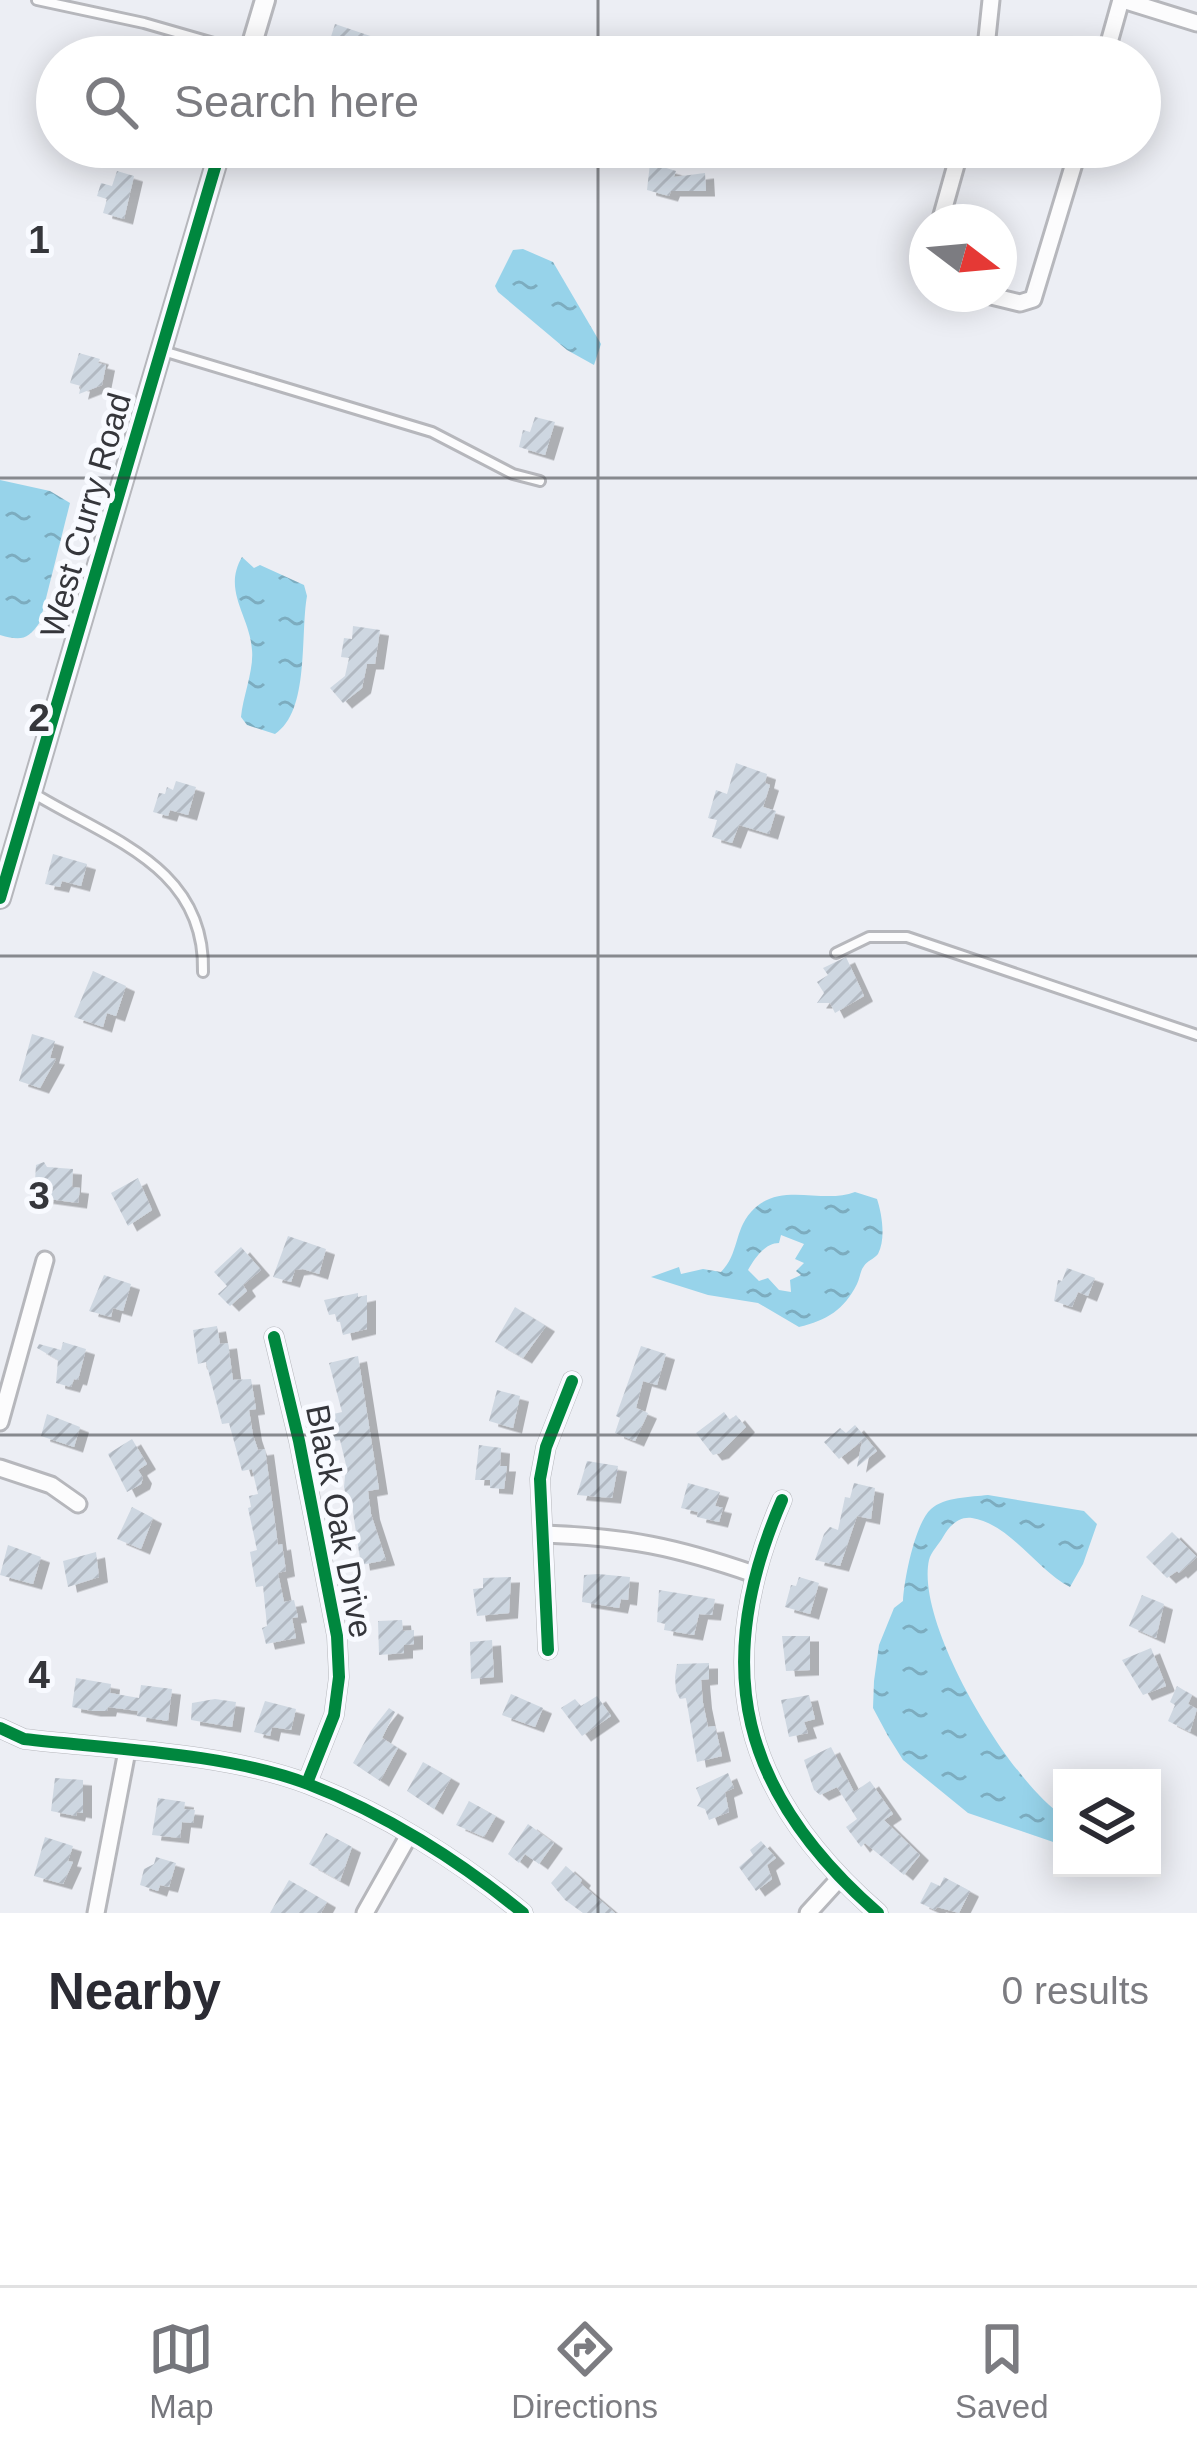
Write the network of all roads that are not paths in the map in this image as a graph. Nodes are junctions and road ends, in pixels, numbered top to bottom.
1 (37, 0) edge
2 (265, 0) edge
3 (991, 0) edge
4 (1122, 0) edge
5 (1197, 23) edge
6 (186, 36) edge
7 (254, 36) edge
8 (988, 36) edge
9 (1111, 36) edge
10 (215, 168) edge
11 (955, 168) edge
12 (1073, 168) edge
13 (945, 204) edge
14 (1017, 302) edge
15 (161, 351) junction
16 (540, 481) dead end
17 (31, 792) junction
18 (0, 898) edge
19 (836, 953) dead end
20 (203, 972) dead end
21 (1197, 1036) edge
22 (45, 1260) dead end
23 (274, 1337) dead end
24 (572, 1381) dead end
25 (0, 1422) edge
26 (0, 1468) edge
27 (782, 1500) dead end
28 (78, 1504) dead end
29 (544, 1534) junction
30 (754, 1574) junction
31 (548, 1650) dead end
32 (0, 1728) edge
33 (127, 1751) junction
34 (307, 1783) junction
35 (409, 1835) junction
36 (839, 1879) junction
37 (96, 1913) edge
38 (365, 1913) edge
39 (523, 1913) edge
40 (808, 1913) edge
41 (878, 1913) edge

1 - 6 lane
2 - 7 street
3 - 8 street
4 - 5 street
4 - 9 street
10 - 15 street, West Curry Road
11 - 13 street
12 - 14 street
15 - 16 lane
15 - 17 street, West Curry Road
17 - 18 street, West Curry Road
17 - 20 lane
19 - 21 lane
22 - 25 street
23 - 34 street, Black Oak Drive
24 - 29 street
26 - 28 street
27 - 30 street
29 - 30 street
29 - 31 street
30 - 36 street
32 - 33 street
33 - 34 street
33 - 37 street
34 - 35 street
35 - 38 street
35 - 39 street
36 - 40 street
36 - 41 street

